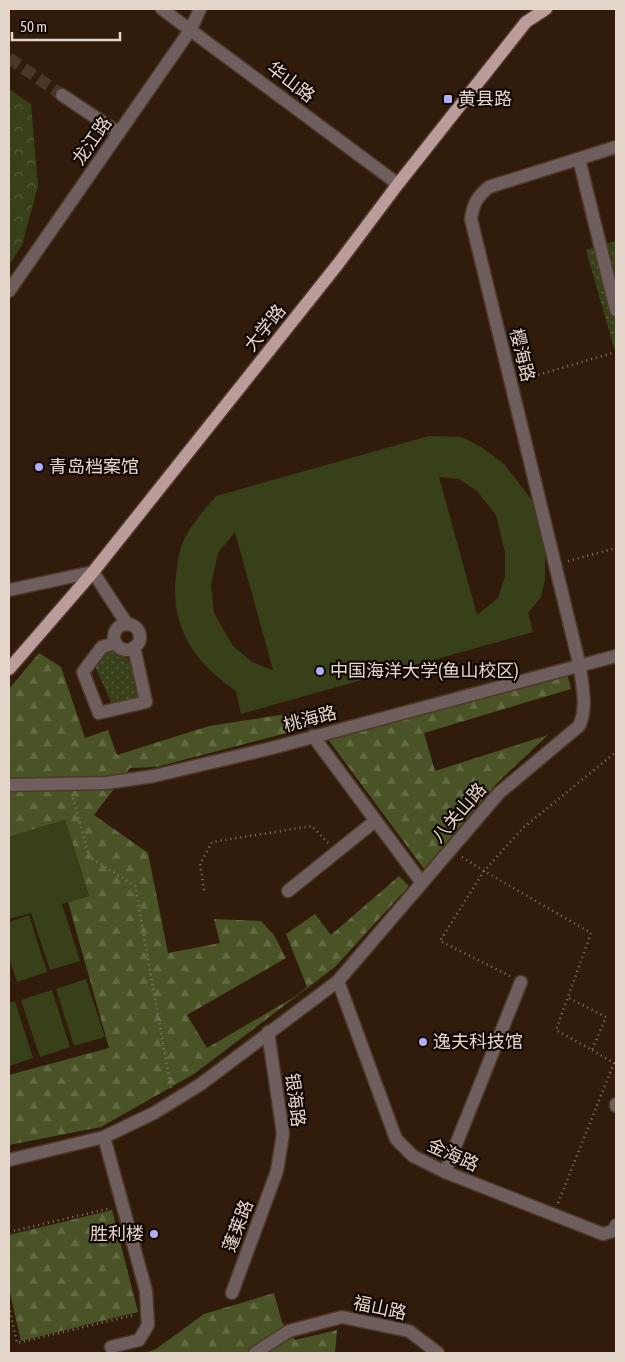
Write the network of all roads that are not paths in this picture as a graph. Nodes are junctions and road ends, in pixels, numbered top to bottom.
1 (162, 9) edge
2 (200, 9) edge
3 (546, 9) edge
4 (191, 29) junction
5 (62, 95) tunnel mouth
6 (119, 134) junction
7 (616, 147) edge
8 (579, 159) junction
9 (398, 184) junction
10 (9, 291) edge
11 (616, 310) edge
12 (93, 572) junction
13 (9, 590) edge
14 (126, 624) junction
15 (115, 643) junction
16 (134, 647) junction
17 (616, 656) edge
18 (580, 667) junction
19 (9, 669) edge
20 (313, 736) junction
21 (9, 785) edge
22 (375, 821) junction
23 (422, 883) junction
24 (288, 891) dead end
25 (338, 980) junction
26 (521, 982) road end
27 (268, 1032) junction
28 (104, 1137) junction
29 (9, 1160) edge
30 (277, 1171) joint
31 (445, 1172) junction
32 (616, 1225) edge
33 (232, 1293) dead end
34 (111, 1347) dead end
35 (256, 1353) edge
36 (438, 1353) edge

1 - 4 street, 华山路
2 - 4 street, 龙江路
3 - 9 main road, 大学路
4 - 6 street, 龙江路
4 - 9 street, 华山路
5 - 6 street
6 - 10 street, 龙江路
7 - 8 street, 樱海路
8 - 11 street
8 - 18 street, 樱海路
9 - 12 main road, 大学路
12 - 13 street
12 - 14 street
12 - 19 main road, 大学路
14 - 15 street
14 - 16 street
15 - 16 street
15 - 16 street
17 - 18 street, 桃海路
18 - 20 street, 桃海路
18 - 23 street, 八关山路
20 - 21 street, 桃海路
20 - 22 street
22 - 23 street
22 - 24 street
23 - 25 street, 八关山路
25 - 27 street, 八关山路
25 - 31 street, 金海路
26 - 31 street
27 - 28 street, 八关山路
27 - 30 street, 银海路
28 - 29 street, 八关山路
28 - 34 street
30 - 33 street, 蓬莱路
31 - 32 street, 金海路
35 - 36 street, 福山路

